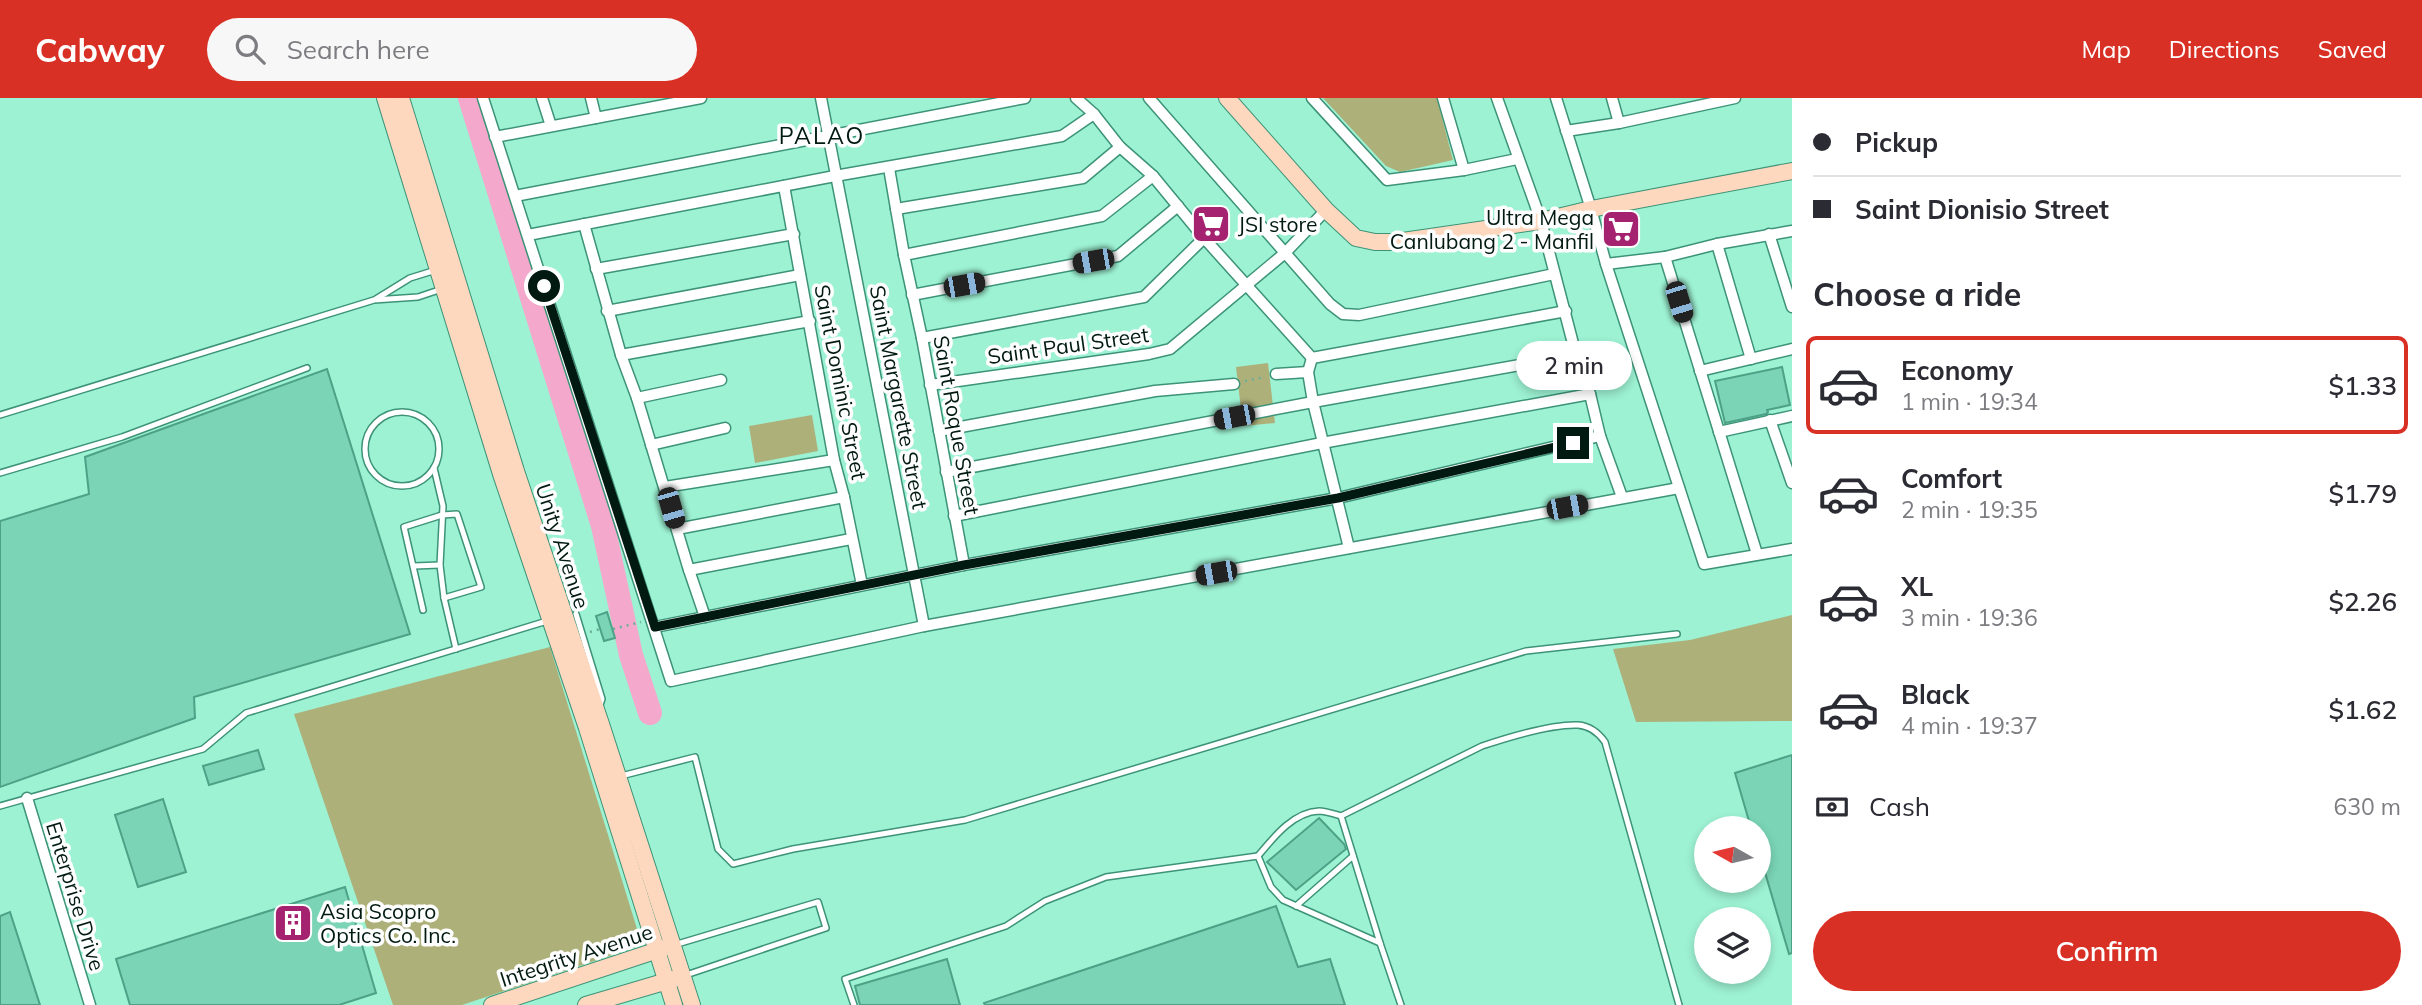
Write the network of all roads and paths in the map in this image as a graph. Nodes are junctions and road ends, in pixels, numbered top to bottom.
1 (385, 98) edge
2 (401, 98) edge
3 (483, 98) edge
4 (542, 98) edge
5 (591, 98) edge
6 (701, 98) edge
7 (821, 98) edge
8 (1025, 98) edge
9 (1076, 98) edge
10 (1149, 98) edge
11 (1227, 98) edge
12 (1312, 98) edge
13 (1443, 98) edge
14 (1497, 98) edge
15 (1556, 98) edge
16 (1612, 98) edge
17 (1735, 98) edge
18 (1094, 114) junction
19 (596, 118) junction
20 (1619, 123) junction
21 (551, 126) junction
22 (1566, 131) junction
23 (828, 136) junction
24 (495, 137) junction
25 (1120, 147) junction
26 (1517, 159) junction
27 (889, 167) junction
28 (1464, 170) junction
29 (1792, 171) edge
30 (835, 176) junction
31 (1153, 176) junction
32 (784, 186) junction
33 (515, 196) junction
34 (1178, 206) junction
35 (896, 209) junction
36 (1591, 209) junction
37 (1325, 210) junction
38 (1541, 221) junction
39 (584, 224) junction
40 (1792, 231) edge
41 (794, 234) junction
42 (1769, 234) junction
43 (528, 235) junction
44 (1204, 238) junction
45 (1717, 244) junction
46 (1285, 253) junction
47 (904, 255) junction
48 (1665, 257) junction
49 (1606, 264) junction
50 (446, 267) junction
51 (596, 269) junction
52 (1554, 274) junction
53 (800, 275) junction
54 (1246, 285) junction
55 (452, 286) junction
56 (912, 295) junction
57 (374, 300) junction
58 (1792, 307) edge
59 (607, 311) junction
60 (1566, 311) junction
61 (810, 321) junction
62 (922, 338) junction
63 (1792, 349) edge
64 (621, 355) junction
65 (1576, 355) junction
66 (1312, 359) junction
67 (1751, 359) junction
68 (307, 368) dead end
69 (1700, 370) junction
70 (1308, 372) junction
71 (1276, 374) joint
72 (721, 380) dead end
73 (1234, 384) joint
74 (930, 385) junction
75 (1590, 394) junction
76 (637, 398) junction
77 (1313, 402) junction
78 (0, 415) edge
79 (1792, 416) edge
80 (1770, 421) junction
81 (725, 428) dead end
82 (939, 431) junction
83 (1718, 432) junction
84 (1600, 436) junction
85 (1322, 443) junction
86 (651, 444) junction
87 (834, 460) junction
88 (434, 468) junction
89 (0, 472) edge
90 (946, 472) junction
91 (1792, 483) edge
92 (665, 487) junction
93 (1679, 488) junction
94 (844, 497) junction
95 (1622, 497) junction
96 (1338, 498) junction
97 (442, 515) junction
98 (954, 516) junction
99 (677, 529) junction
100 (851, 539) junction
101 (1349, 548) junction
102 (1792, 549) edge
103 (1757, 554) junction
104 (440, 565) junction
105 (964, 565) junction
106 (414, 566) junction
107 (689, 570) junction
108 (914, 575) junction
109 (862, 585) junction
110 (444, 598) junction
111 (423, 610) dead end
112 (576, 614) dead end
113 (705, 617) junction
114 (550, 620) junction
115 (636, 623) dead end
116 (925, 626) junction
117 (655, 627) junction
118 (613, 629) dead end
119 (1677, 634) dead end
120 (456, 649) junction
121 (597, 711) junction
122 (618, 777) junction
123 (27, 798) junction
124 (0, 806) edge
125 (1341, 816) junction
126 (1258, 856) junction
127 (1353, 856) junction
128 (1296, 906) junction
129 (1380, 943) junction
130 (673, 946) junction
131 (657, 951) junction
132 (683, 976) junction
133 (667, 981) junction
134 (90, 1005) edge
135 (492, 1005) edge
136 (586, 1005) edge
137 (674, 1005) edge
138 (692, 1005) edge
139 (854, 1005) edge
140 (1401, 1005) edge
141 (1679, 1005) edge

1 - 50 street, Unity Avenue
2 - 50 street, Unity Avenue
3 - 24 street
4 - 21 street
5 - 19 street
6 - 19 street
7 - 23 street, Saint Margarette Street
8 - 23 street
9 - 18 street
10 - 46 street
11 - 37 street
12 - 28 street
13 - 28 street
14 - 26 street
15 - 22 street
16 - 20 street
17 - 20 street
18 - 25 street
18 - 27 street
19 - 21 street
20 - 22 street
21 - 24 street
22 - 36 street
23 - 30 street, Saint Margarette Street
23 - 33 street
24 - 33 street
25 - 31 street
25 - 35 street
26 - 28 street
26 - 38 street
27 - 30 street
27 - 35 street, Saint Roque Street
29 - 36 street
30 - 32 street
30 - 108 street, Saint Margarette Street
31 - 34 street
31 - 47 street
32 - 39 street
32 - 41 street, Saint Dominic Street
33 - 43 street
34 - 44 street
34 - 56 street
35 - 47 street, Saint Roque Street
36 - 38 street
36 - 49 street
37 - 38 street
37 - 46 street, Saint Paul Street
38 - 52 street
39 - 43 street
39 - 51 street
40 - 42 street
41 - 51 street
41 - 53 street, Saint Dominic Street
42 - 45 street
42 - 58 street
43 - 117 street
44 - 54 street
44 - 62 street
45 - 48 street
45 - 67 street
46 - 52 street
46 - 54 street, Saint Paul Street
47 - 56 street, Saint Roque Street
48 - 49 street
48 - 69 street
49 - 93 street
50 - 55 street, Unity Avenue
50 - 57 lane
51 - 59 street
52 - 60 street
53 - 59 street
53 - 61 street, Saint Dominic Street
54 - 66 street
54 - 74 street, Saint Paul Street
55 - 57 lane
55 - 114 street, Unity Avenue
55 - 121 street, Unity Avenue
56 - 62 street, Saint Roque Street
57 - 78 lane
59 - 64 street
60 - 65 street
60 - 66 street
61 - 64 street
61 - 87 street, Saint Dominic Street
62 - 74 street, Saint Roque Street
63 - 67 street
64 - 76 street
65 - 75 street
65 - 77 street
66 - 70 street
67 - 69 street
68 - 89 lane
69 - 83 street
70 - 71 street
70 - 77 street
71 - 73 path
72 - 76 street
73 - 82 street
74 - 82 street, Saint Roque Street
75 - 84 street
75 - 85 street
76 - 86 street
77 - 85 street
77 - 90 street
79 - 80 street
80 - 83 street
80 - 91 street
81 - 86 street
82 - 90 street, Saint Roque Street
83 - 103 street
84 - 95 street
84 - 96 street
85 - 96 street
85 - 98 street
86 - 92 street
87 - 92 street
87 - 94 street, Saint Dominic Street
88 - 88 lane
88 - 97 lane
90 - 98 street, Saint Roque Street
92 - 99 street
93 - 95 street
93 - 103 street
94 - 99 street
94 - 100 street, Saint Dominic Street
95 - 101 street
96 - 101 street
96 - 105 street
97 - 104 lane
97 - 106 lane
97 - 110 lane
98 - 105 street, Saint Roque Street
99 - 107 street
100 - 107 street
100 - 109 street, Saint Dominic Street
101 - 116 street
102 - 103 street
104 - 106 lane
104 - 110 lane
105 - 108 street
106 - 111 lane
107 - 113 street
108 - 109 street
108 - 116 street, Saint Margarette Street
109 - 113 street
110 - 120 lane
112 - 121 lane
113 - 117 street
114 - 120 lane
114 - 131 street, Unity Avenue
115 - 118 path
116 - 117 street
119 - 122 lane
120 - 123 lane
121 - 122 street, Unity Avenue
122 - 130 street, Unity Avenue
123 - 124 lane
123 - 134 street, Enterprise Drive
125 - 126 lane
125 - 127 lane
125 - 141 lane
126 - 128 lane
126 - 139 lane
127 - 128 lane
127 - 129 lane
128 - 129 lane
129 - 140 lane
130 - 131 street, Integrity Avenue
130 - 132 street, Unity Avenue
130 - 132 lane
131 - 133 street, Unity Avenue
131 - 135 street, Integrity Avenue
132 - 133 street
132 - 138 street, Unity Avenue
133 - 136 street
133 - 137 street, Unity Avenue

